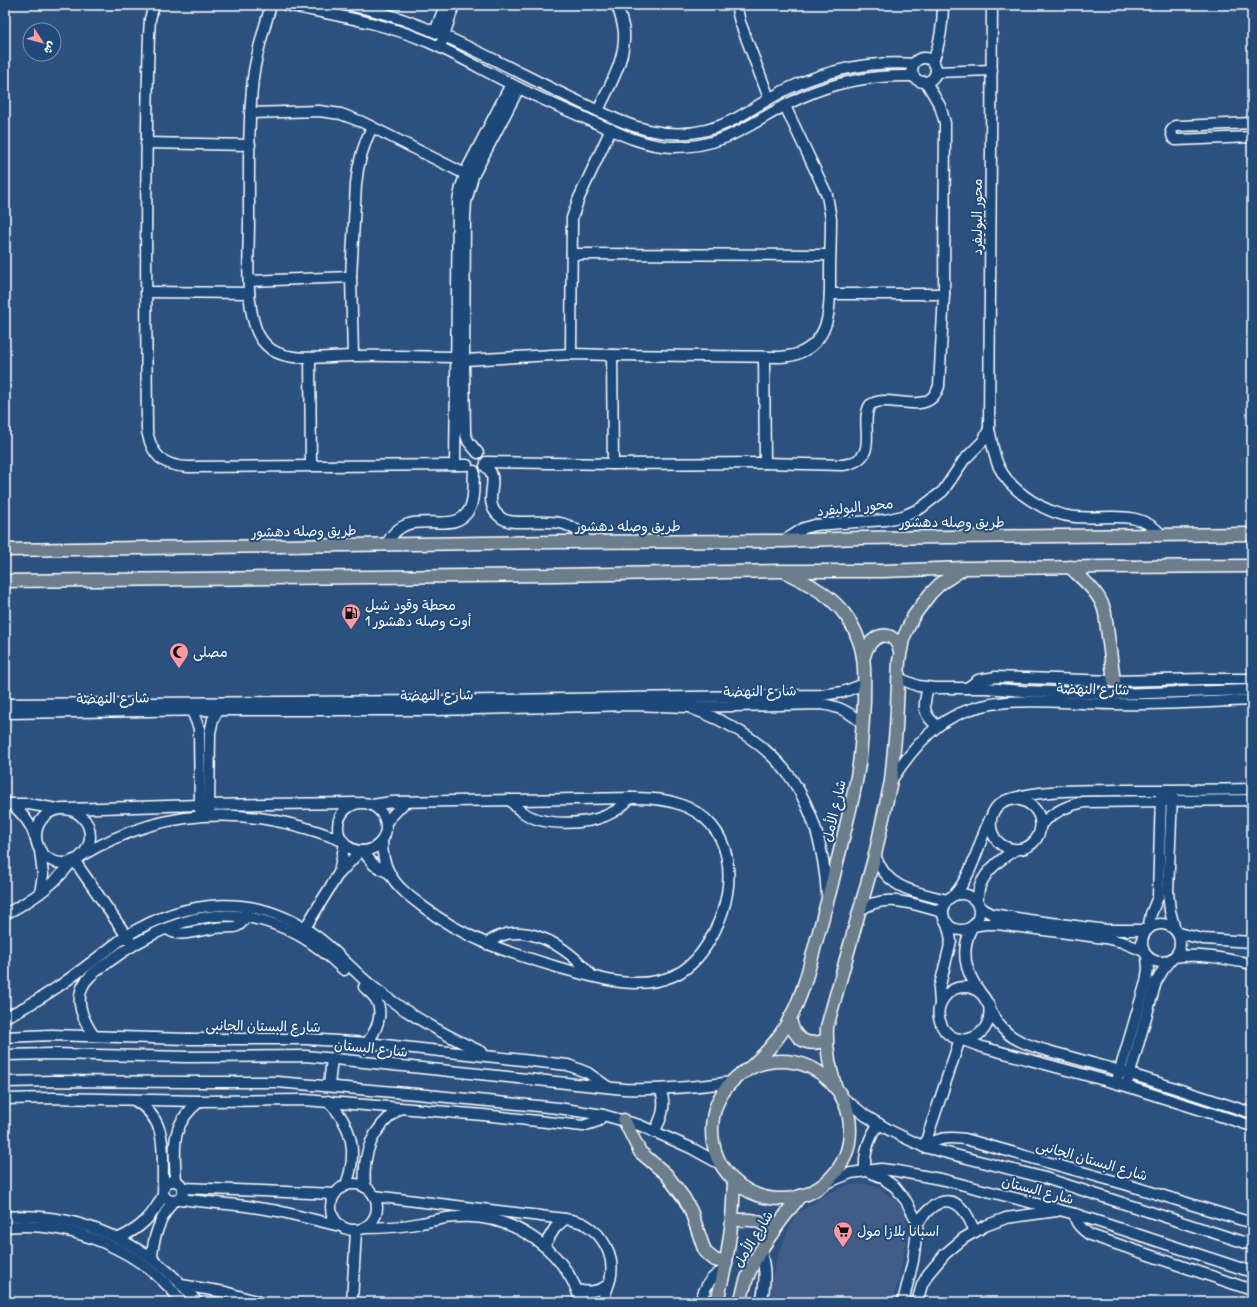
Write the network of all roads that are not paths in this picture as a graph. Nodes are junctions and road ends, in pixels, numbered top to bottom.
1 (154, 5) edge
2 (271, 5) edge
3 (286, 5) edge
4 (348, 5) edge
5 (445, 5) edge
6 (454, 5) edge
7 (617, 5) edge
8 (736, 5) edge
9 (943, 5) edge
10 (992, 5) edge
11 (440, 34) junction
12 (440, 47) junction
13 (933, 62) junction
14 (914, 64) junction
15 (992, 70) junction
16 (936, 72) junction
17 (913, 76) junction
18 (926, 82) junction
19 (515, 86) junction
20 (769, 98) junction
21 (785, 106) junction
22 (598, 111) junction
23 (250, 113) junction
24 (1252, 124) edge
25 (372, 127) junction
26 (611, 130) junction
27 (1252, 137) edge
28 (146, 143) junction
29 (250, 145) junction
30 (465, 174) junction
31 (572, 254) junction
32 (830, 255) junction
33 (351, 277) junction
34 (249, 281) junction
35 (146, 292) junction
36 (249, 293) junction
37 (830, 294) junction
38 (944, 294) junction
39 (571, 354) junction
40 (353, 356) junction
41 (612, 356) junction
42 (310, 358) junction
43 (460, 358) junction
44 (764, 358) junction
45 (990, 428) junction
46 (478, 453) junction
47 (765, 463) junction
48 (485, 464) junction
49 (613, 464) junction
50 (455, 465) junction
51 (311, 466) junction
52 (470, 468) junction
53 (472, 498) junction
54 (490, 499) junction
55 (1252, 534) edge
56 (1162, 535) junction
57 (784, 541) junction
58 (588, 542) junction
59 (387, 544) junction
60 (5, 550) edge
61 (1252, 566) edge
62 (1070, 567) junction
63 (964, 568) junction
64 (782, 571) junction
65 (5, 581) edge
66 (900, 651) junction
67 (864, 657) junction
68 (898, 678) junction
69 (1252, 679) edge
70 (1114, 681) junction
71 (864, 684) junction
72 (928, 688) junction
73 (968, 688) junction
74 (1252, 690) edge
75 (1163, 698) junction
76 (1252, 700) edge
77 (631, 701) junction
78 (5, 704) edge
79 (192, 707) junction
80 (688, 707) junction
81 (24, 708) junction
82 (218, 710) junction
83 (5, 713) edge
84 (863, 724) junction
85 (938, 726) junction
86 (891, 781) junction
87 (1252, 789) edge
88 (1161, 790) junction
89 (1172, 790) junction
90 (630, 798) junction
91 (1015, 799) junction
92 (510, 800) junction
93 (1252, 800) edge
94 (1160, 801) junction
95 (405, 802) junction
96 (1171, 802) junction
97 (356, 803) junction
98 (8, 804) edge
99 (204, 804) junction
100 (372, 805) junction
101 (62, 809) junction
102 (205, 816) junction
103 (991, 817) junction
104 (386, 822) junction
105 (1041, 824) junction
106 (36, 839) junction
107 (382, 841) junction
108 (344, 842) junction
109 (40, 850) junction
110 (1015, 850) junction
111 (362, 851) junction
112 (875, 855) junction
113 (76, 859) junction
114 (389, 873) junction
115 (337, 876) junction
116 (40, 893) junction
117 (951, 897) junction
118 (828, 902) junction
119 (978, 904) junction
120 (247, 906) junction
121 (859, 911) junction
122 (943, 912) junction
123 (5, 914) edge
124 (245, 917) junction
125 (947, 923) junction
126 (973, 927) junction
127 (305, 928) junction
128 (1147, 929) junction
129 (1177, 931) junction
130 (126, 936) junction
131 (1252, 942) edge
132 (486, 944) junction
133 (132, 945) junction
134 (1145, 953) junction
135 (1173, 958) junction
136 (1252, 964) edge
137 (592, 976) junction
138 (980, 992) junction
139 (940, 1004) junction
140 (989, 1005) junction
141 (5, 1017) edge
142 (790, 1018) junction
143 (94, 1036) junction
144 (5, 1037) edge
145 (187, 1039) junction
146 (960, 1039) junction
147 (826, 1040) junction
148 (367, 1043) junction
149 (5, 1055) edge
150 (492, 1056) junction
151 (187, 1057) junction
152 (332, 1058) junction
153 (746, 1071) junction
154 (1125, 1073) junction
155 (5, 1082) edge
156 (277, 1082) junction
157 (732, 1082) junction
158 (1121, 1084) junction
159 (329, 1085) junction
160 (610, 1088) junction
161 (660, 1089) junction
162 (839, 1092) junction
163 (5, 1099) edge
164 (277, 1099) junction
165 (134, 1100) junction
166 (200, 1101) junction
167 (328, 1101) junction
168 (400, 1108) junction
169 (1252, 1113) edge
170 (603, 1115) junction
171 (624, 1120) junction
172 (880, 1124) junction
173 (1252, 1126) edge
174 (654, 1132) junction
175 (924, 1147) junction
176 (722, 1165) junction
177 (865, 1170) junction
178 (734, 1182) junction
179 (180, 1185) junction
180 (346, 1185) junction
181 (365, 1187) junction
182 (815, 1190) junction
183 (1143, 1190) junction
184 (163, 1191) junction
185 (335, 1194) junction
186 (374, 1196) junction
187 (800, 1196) junction
188 (176, 1200) junction
189 (1137, 1207) junction
190 (1064, 1211) junction
191 (1075, 1214) junction
192 (5, 1217) edge
193 (565, 1219) junction
194 (732, 1221) junction
195 (1252, 1223) edge
196 (57, 1224) junction
197 (918, 1224) junction
198 (340, 1226) junction
199 (5, 1227) edge
200 (360, 1230) junction
201 (774, 1232) junction
202 (975, 1232) junction
203 (119, 1238) junction
204 (1252, 1245) edge
205 (544, 1246) junction
206 (761, 1252) junction
207 (152, 1258) junction
208 (726, 1266) junction
209 (1252, 1272) edge
210 (181, 1285) junction
211 (608, 1285) junction
212 (577, 1290) junction
213 (1252, 1290) edge
214 (182, 1302) edge
215 (197, 1302) edge
216 (259, 1302) edge
217 (352, 1302) edge
218 (581, 1302) edge
219 (602, 1302) edge
220 (700, 1302) edge
221 (717, 1302) edge
222 (740, 1302) edge
223 (761, 1302) edge
224 (903, 1302) edge
225 (917, 1302) edge

1 - 28 street
2 - 23 street
3 - 12 street
4 - 11 street
5 - 11 street
6 - 11 street
7 - 22 street
8 - 20 street
9 - 13 street
10 - 15 street, محور البوليفرد
11 - 12 street
11 - 22 street
12 - 19 street
13 - 14 street
13 - 16 street
14 - 17 street
14 - 20 street
15 - 16 street
15 - 45 street, محور البوليفرد
16 - 18 street
17 - 18 street
17 - 21 street
18 - 38 street
19 - 26 street
19 - 30 street
19 - 43 street
20 - 22 street
21 - 26 street
21 - 32 street
23 - 25 street
23 - 29 street
24 - 27 street
25 - 30 street
25 - 33 street
26 - 31 street
28 - 29 street
28 - 35 street
29 - 34 street
30 - 43 street
31 - 32 street
31 - 39 street
32 - 37 street
33 - 34 street
33 - 40 street
34 - 36 street
35 - 36 street
35 - 51 street
36 - 42 street
37 - 38 street
37 - 44 street
38 - 47 street
39 - 41 street
39 - 43 street
40 - 42 street
40 - 43 street
41 - 44 street
41 - 49 street
42 - 51 street
43 - 46 street
43 - 50 street
44 - 47 street
45 - 56 street, محور البوليفرد
45 - 57 street, محور البوليفرد
46 - 48 street
46 - 52 street
47 - 49 street
48 - 49 street
48 - 52 street
48 - 54 street
50 - 51 street
50 - 52 street
52 - 53 street
53 - 54 street
53 - 59 street
54 - 58 street
55 - 56 main road, طريق وصله دهشور
56 - 57 main road, طريق وصله دهشور
57 - 58 main road, طريق وصله دهشور
58 - 59 main road, طريق وصله دهشور
59 - 60 main road, طريق وصله دهشور
61 - 62 main road
62 - 63 main road
62 - 70 main road
63 - 64 main road
63 - 66 main road
64 - 65 main road
64 - 67 main road, شارع الأمل
66 - 67 main road
66 - 68 main road
67 - 71 main road, شارع الأمل
68 - 72 street, شارع النهضة
68 - 86 main road
69 - 70 street
70 - 73 street
71 - 77 street, شارع النهضة
71 - 84 main road, شارع الأمل
72 - 73 street, شارع النهضة
72 - 85 street
73 - 75 street, شارع النهضة
74 - 75 street, شارع النهضة
75 - 76 street, شارع النهضة
75 - 85 street, شارع النهضة
77 - 79 street, شارع النهضة
77 - 80 street, شارع النهضة
77 - 82 street, شارع النهضة
78 - 81 street, شارع النهضة
79 - 81 street, شارع النهضة
79 - 82 street, شارع النهضة
79 - 99 street
80 - 84 street, شارع النهضة
80 - 118 street
81 - 83 street, شارع النهضة
82 - 99 street
84 - 118 main road, شارع الأمل
85 - 86 street, شارع النهضة
86 - 112 main road
87 - 89 street
88 - 89 street
88 - 91 street
88 - 94 street
89 - 96 street
90 - 92 street
90 - 92 street
90 - 137 street
91 - 103 street
91 - 105 street
92 - 95 street
93 - 96 street
94 - 96 street
94 - 105 street
94 - 128 street
95 - 100 street
95 - 104 street
96 - 129 street
97 - 99 street
97 - 100 street
97 - 108 street
98 - 101 street
98 - 106 street
99 - 101 street
99 - 102 street
100 - 104 street
101 - 106 street
101 - 113 street
102 - 108 street
102 - 113 street
103 - 110 street
103 - 117 street
104 - 107 street
105 - 110 street
106 - 109 street
107 - 111 street
107 - 114 street
108 - 111 street
108 - 115 street
109 - 113 street
109 - 116 street
110 - 119 street
111 - 114 street
111 - 115 street
112 - 117 street
112 - 121 main road
113 - 116 street
113 - 130 street
114 - 132 street
115 - 127 street
116 - 123 street
117 - 119 street
117 - 122 street
118 - 142 main road, شارع الأمل
119 - 126 street
119 - 128 street
120 - 124 street
120 - 127 street
120 - 130 street
121 - 122 street
121 - 147 main road
122 - 125 street
124 - 133 street
124 - 148 street
125 - 126 street
125 - 139 street
126 - 134 street
126 - 138 street
127 - 150 street
128 - 129 street
128 - 134 street
129 - 131 street
129 - 135 street
130 - 133 street
130 - 141 street
132 - 137 street
132 - 137 street
133 - 143 street
134 - 135 street
134 - 154 street
135 - 136 street
135 - 154 street
138 - 139 street
138 - 140 street
139 - 146 street
140 - 146 street
140 - 154 street
142 - 147 main road
142 - 153 main road, شارع الأمل
143 - 144 street, شارع البستان الجانبى
143 - 145 street, شارع البستان الجانبى
145 - 148 street, شارع البستان الجانبى
145 - 151 street
146 - 158 street
146 - 175 street
147 - 162 main road
148 - 150 street, شارع البستان الجانبى
149 - 151 street, شارع البستان
150 - 160 street, شارع البستان الجانبى
151 - 152 street, شارع البستان
152 - 159 street
152 - 160 street, شارع البستان
153 - 157 main road
153 - 162 main road
154 - 158 street
154 - 169 street
155 - 156 street
156 - 159 street
156 - 164 street
157 - 161 street, شارع البستان
157 - 176 main road
158 - 173 street
159 - 170 street
160 - 161 street, شارع البستان
161 - 174 street
162 - 172 street, شارع البستان
162 - 182 main road
163 - 165 street
164 - 166 street
164 - 167 street
165 - 166 street
165 - 184 street
166 - 179 street
167 - 168 street
167 - 180 street
168 - 170 street
168 - 181 street
170 - 171 street
171 - 174 street
171 - 208 main road
172 - 175 street, شارع البستان
172 - 177 street
174 - 176 street
175 - 183 street, شارع البستان الجانبى
175 - 189 street, شارع البستان
176 - 178 main road
177 - 182 street, شارع البستان
177 - 190 street, شارع البستان
177 - 197 street
178 - 187 main road
178 - 194 main road, شارع الأمل
179 - 184 street
179 - 185 street
179 - 188 street
180 - 181 street
180 - 185 street
181 - 186 street
182 - 187 main road
183 - 189 street
183 - 195 street, شارع البستان الجانبى
184 - 188 street
184 - 203 street
185 - 198 street
186 - 193 street
186 - 200 street
187 - 201 main road, شارع الأمل
188 - 198 street
188 - 207 street
189 - 204 street, شارع البستان
190 - 191 street, شارع البستان
190 - 202 street
191 - 209 street, شارع البستان
191 - 213 street
192 - 196 street
193 - 205 street
193 - 211 street
194 - 201 main road
194 - 208 main road, شارع الأمل
196 - 199 street
196 - 203 street
196 - 214 street
197 - 202 street
197 - 224 street
198 - 200 street
200 - 205 street
200 - 217 street
201 - 206 main road, شارع الأمل
202 - 225 street
203 - 207 street
205 - 212 street
206 - 222 main road, شارع الأمل
206 - 223 street
207 - 210 street
208 - 220 street
208 - 221 main road, شارع الأمل
210 - 215 street
210 - 216 street
211 - 212 street
211 - 219 street
212 - 218 street

